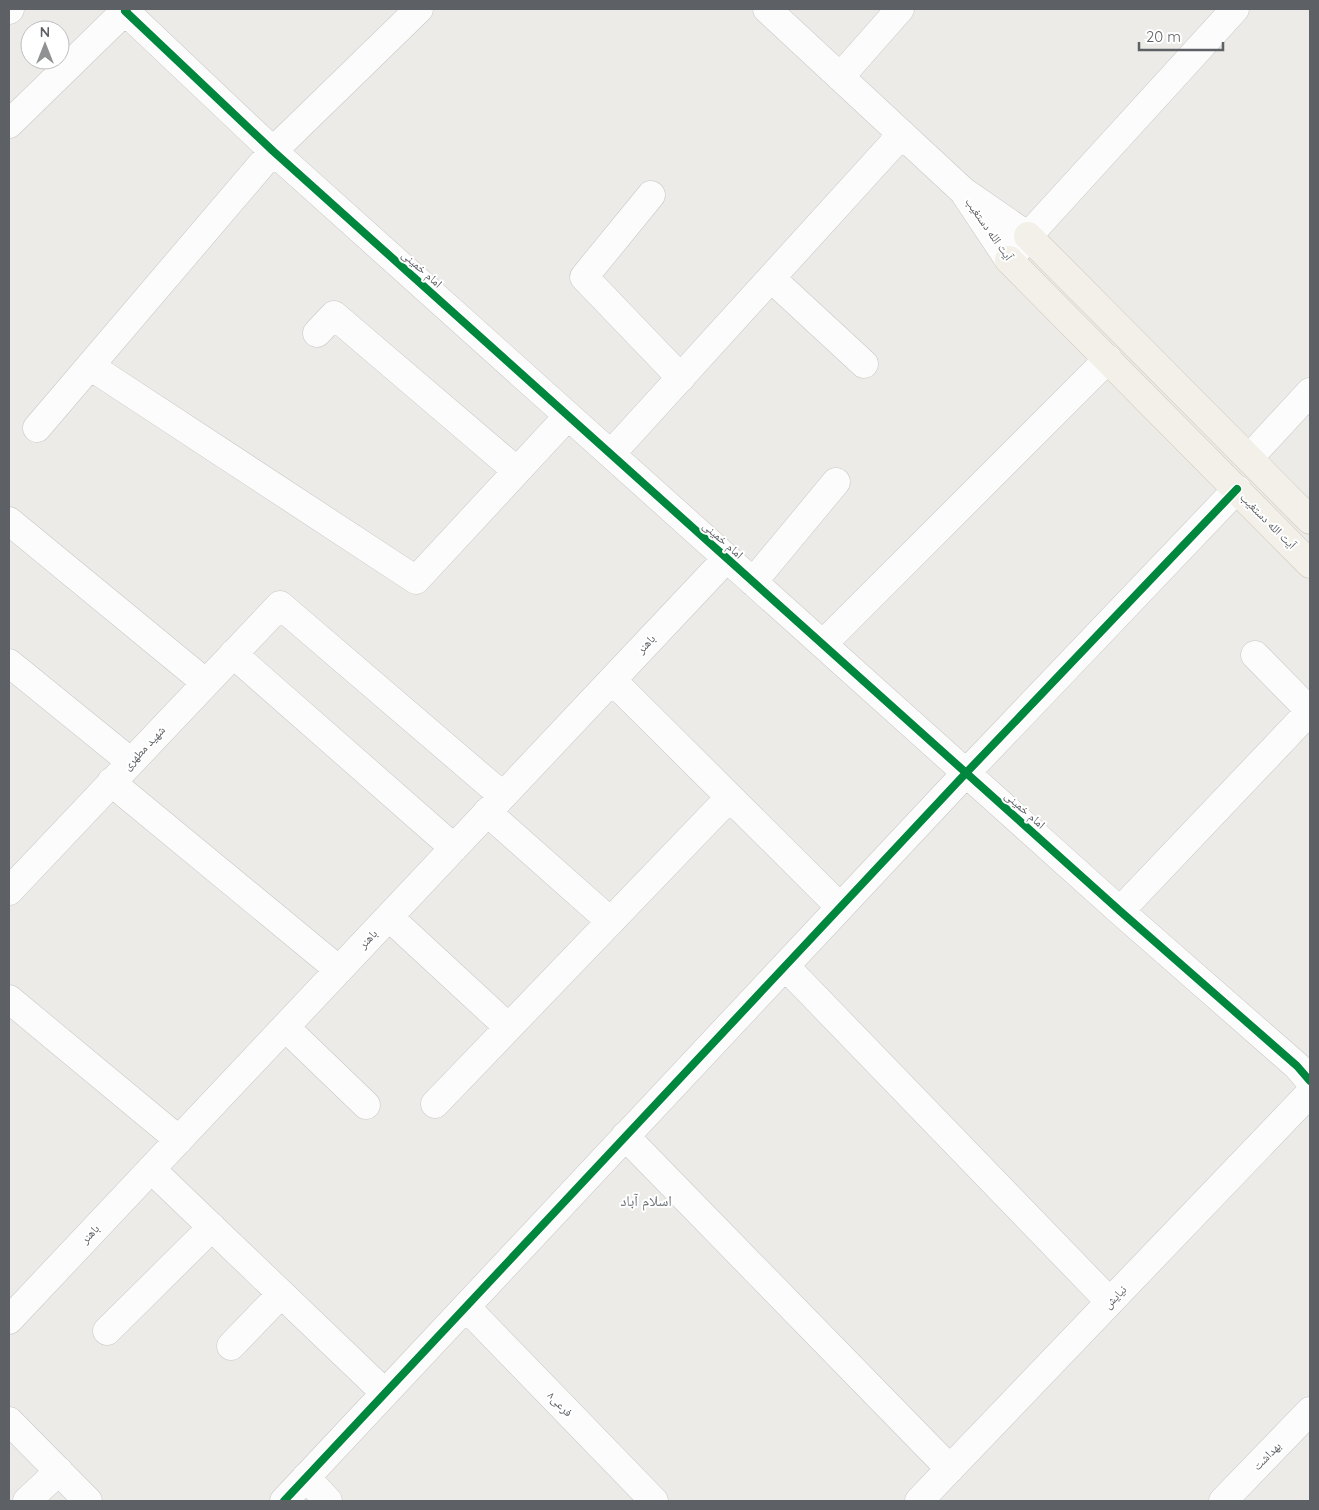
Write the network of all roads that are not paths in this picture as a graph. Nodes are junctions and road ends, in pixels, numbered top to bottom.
1 (125, 9) edge
2 (419, 9) edge
3 (900, 9) edge
4 (1235, 9) edge
5 (777, 12) edge
6 (840, 77) junction
7 (9, 124) edge
8 (902, 134) junction
9 (273, 151) junction
10 (963, 191) junction
11 (651, 195) dead end
12 (1028, 236) junction
13 (1009, 260) junction
14 (771, 278) junction
15 (317, 333) dead end
16 (1108, 359) junction
17 (864, 364) dead end
18 (90, 366) junction
19 (681, 378) junction
20 (1310, 392) edge
21 (568, 416) junction
22 (37, 428) dead end
23 (611, 454) junction
24 (1249, 458) junction
25 (517, 471) junction
26 (836, 482) dead end
27 (1237, 489) junction
28 (9, 520) edge
29 (1310, 520) edge
30 (727, 558) junction
31 (1310, 564) edge
32 (753, 582) junction
33 (823, 644) junction
34 (233, 654) junction
35 (1254, 655) dead end
36 (9, 663) edge
37 (612, 680) junction
38 (206, 683) junction
39 (1310, 711) edge
40 (131, 762) junction
41 (966, 773) junction
42 (111, 782) junction
43 (730, 797) junction
44 (495, 804) junction
45 (454, 848) junction
46 (9, 891) edge
47 (840, 908) junction
48 (1120, 911) junction
49 (389, 917) junction
50 (610, 921) junction
51 (785, 966) junction
52 (339, 970) junction
53 (9, 999) edge
54 (285, 1028) junction
55 (508, 1028) junction
56 (1306, 1066) edge
57 (1310, 1093) edge
58 (435, 1104) dead end
59 (366, 1106) dead end
60 (625, 1136) junction
61 (179, 1140) junction
62 (151, 1169) junction
63 (212, 1227) junction
64 (281, 1294) junction
65 (1110, 1302) junction
66 (466, 1307) junction
67 (12, 1310) edge
68 (107, 1331) dead end
69 (231, 1346) dead end
70 (385, 1393) junction
71 (1310, 1411) edge
72 (9, 1421) edge
73 (950, 1469) junction
74 (59, 1471) junction
75 (306, 1477) junction
76 (27, 1501) edge
77 (88, 1501) edge
78 (284, 1501) edge
79 (328, 1501) edge
80 (654, 1501) edge
81 (919, 1501) edge
82 (1223, 1501) edge

1 - 7 street
1 - 9 street, امام خمینی
2 - 9 street
3 - 6 street
4 - 12 street
5 - 6 street
6 - 8 street
8 - 10 street
8 - 14 street
9 - 18 street
9 - 21 street, امام خمینی
10 - 12 street, آیت الله دستغیب
10 - 13 street, آیت الله دستغیب
11 - 19 street
12 - 13 street
12 - 24 main road, آیت الله دستغیب
13 - 16 main road, آیت الله دستغیب
14 - 17 street
14 - 19 street
15 - 25 street
16 - 27 main road, آیت الله دستغیب
16 - 33 street
18 - 22 street
18 - 25 street
19 - 23 street
20 - 24 street
21 - 23 street, امام خمینی
21 - 25 street
23 - 30 street, امام خمینی
24 - 29 main road, آیت الله دستغیب
26 - 32 street
27 - 31 main road, آیت الله دستغیب
27 - 41 street
28 - 38 street
30 - 32 street, امام خمینی
30 - 37 street, باهنر
32 - 33 street, امام خمینی
33 - 41 street, امام خمینی
34 - 38 street, شهید مطهری
34 - 44 street, شهید مطهری
34 - 45 street
35 - 39 street
36 - 40 street
37 - 43 street
37 - 44 street, باهنر
38 - 40 street, شهید مطهری
39 - 48 street
40 - 42 street, شهید مطهری
41 - 47 street
41 - 48 street, امام خمینی
42 - 46 street, شهید مطهری
42 - 52 street
43 - 47 street
43 - 50 street
44 - 45 street, باهنر
44 - 50 street
45 - 49 street, باهنر
47 - 51 street
48 - 56 street, امام خمینی
49 - 52 street, باهنر
49 - 55 street
50 - 55 street
51 - 60 street
51 - 65 street
52 - 54 street, باهنر
53 - 61 street
54 - 59 street
54 - 61 street, باهنر
55 - 58 street
57 - 65 street, نیایش
60 - 66 street
60 - 73 street
61 - 62 street, باهنر
62 - 63 street
62 - 67 street, باهنر
63 - 64 street
63 - 68 street
64 - 69 street
64 - 70 street
65 - 73 street, نیایش
66 - 70 street
66 - 80 street, فرعی۸
70 - 75 street
71 - 82 street, بهداشت
72 - 74 street
73 - 81 street, نیایش
74 - 76 street
74 - 77 street
75 - 78 street
75 - 79 street

